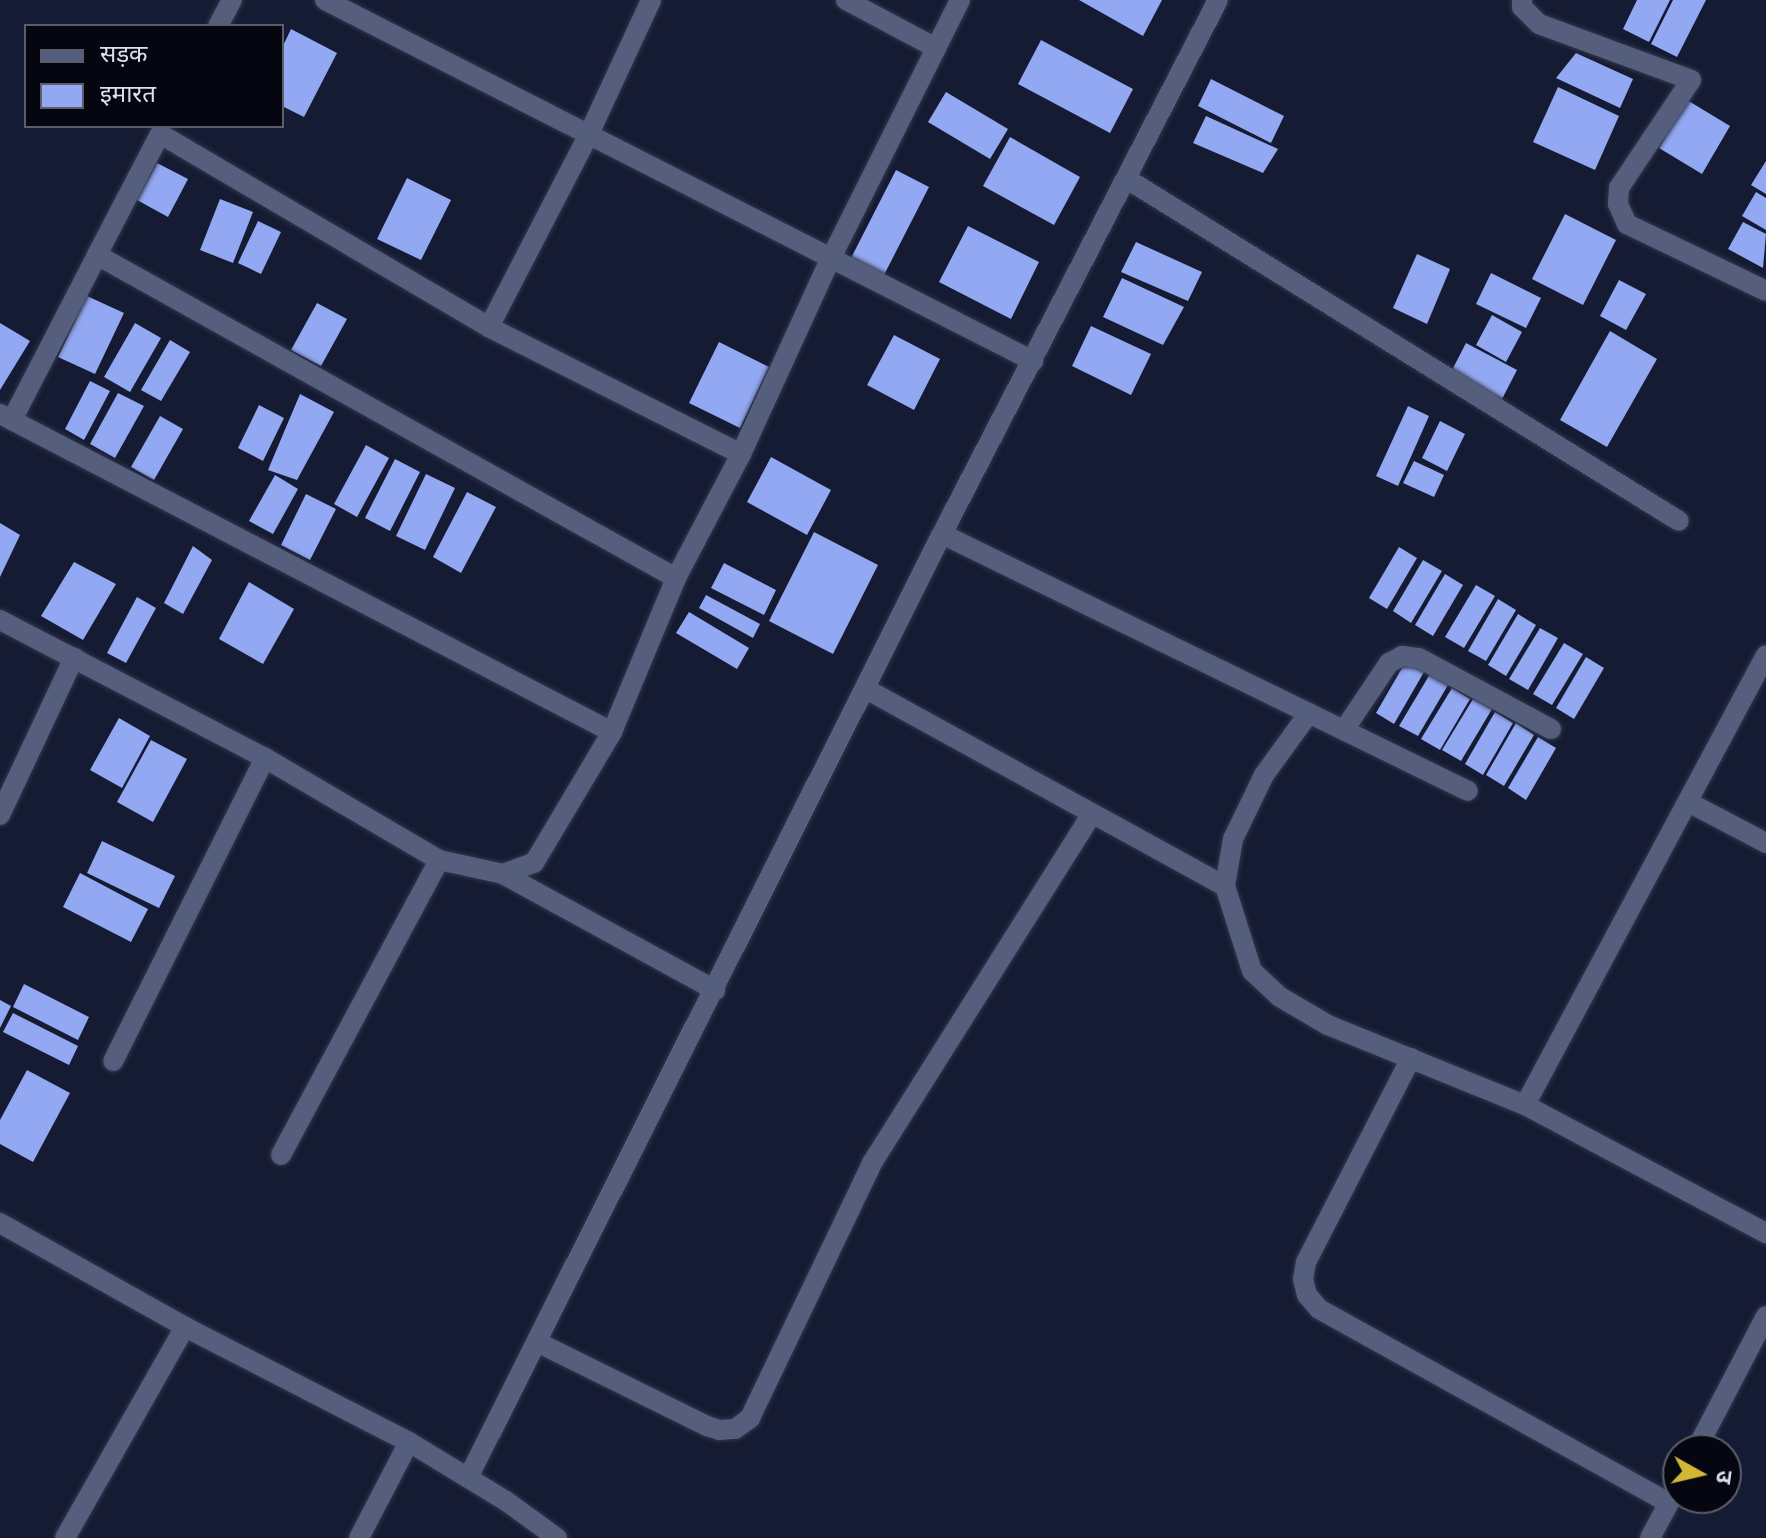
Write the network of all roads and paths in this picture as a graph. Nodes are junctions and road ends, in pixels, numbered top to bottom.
1 (232, 0) edge
2 (325, 0) edge
3 (651, 0) edge
4 (846, 0) edge
5 (960, 0) edge
6 (1218, 0) edge
7 (1522, 0) edge
8 (219, 24) edge
9 (936, 48) junction
10 (162, 130) edge
11 (588, 136) junction
12 (1127, 179) junction
13 (97, 255) junction
14 (830, 260) junction
15 (1766, 291) edge
16 (489, 327) junction
17 (1033, 361) junction
18 (6, 417) edge
19 (741, 454) junction
20 (1679, 521) dead end
21 (942, 534) junction
22 (676, 578) junction
23 (0, 620) edge
24 (1766, 655) edge
25 (74, 658) junction
26 (866, 689) junction
27 (1309, 713) junction
28 (1551, 729) dead end
29 (1344, 730) junction
30 (612, 732) junction
31 (265, 758) junction
32 (1468, 791) dead end
33 (1688, 802) junction
34 (1092, 813) junction
35 (0, 815) edge
36 (1766, 843) edge
37 (439, 860) junction
38 (503, 874) junction
39 (1225, 886) junction
40 (715, 990) junction
41 (1411, 1058) junction
42 (113, 1061) dead end
43 (1525, 1105) junction
44 (281, 1155) dead end
45 (0, 1223) edge
46 (1766, 1233) edge
47 (1766, 1316) edge
48 (185, 1327) junction
49 (537, 1342) junction
50 (1704, 1434) edge
51 (409, 1442) junction
52 (468, 1478) junction
53 (1662, 1489) edge
54 (1663, 1514) edge
55 (65, 1538) edge
56 (359, 1538) edge
57 (557, 1538) edge
58 (1650, 1538) edge

1 - 8 street
2 - 11 street
3 - 11 street
4 - 9 street
5 - 9 street
6 - 12 street
7 - 15 street
9 - 14 street
10 - 13 street
10 - 16 street
11 - 14 street
11 - 16 street
12 - 17 street
12 - 20 street
13 - 18 street
13 - 22 street
14 - 17 street
14 - 19 street
16 - 19 street
17 - 21 street
18 - 30 street
19 - 22 street
21 - 26 street
21 - 27 street
22 - 30 street
23 - 25 street
24 - 33 street
25 - 31 street
25 - 35 street
26 - 34 street
26 - 40 street
27 - 29 street
27 - 39 street
28 - 29 street
29 - 32 street
30 - 38 street
31 - 37 street
31 - 42 street
33 - 36 street
33 - 43 street
34 - 39 street
34 - 49 street
37 - 38 street
37 - 44 street
38 - 40 street
39 - 41 street
40 - 49 street
41 - 43 street
41 - 53 street
43 - 46 street
45 - 48 street
47 - 50 street
48 - 51 street
48 - 55 street
49 - 52 street
51 - 52 street
51 - 56 street
52 - 57 street
54 - 58 street

